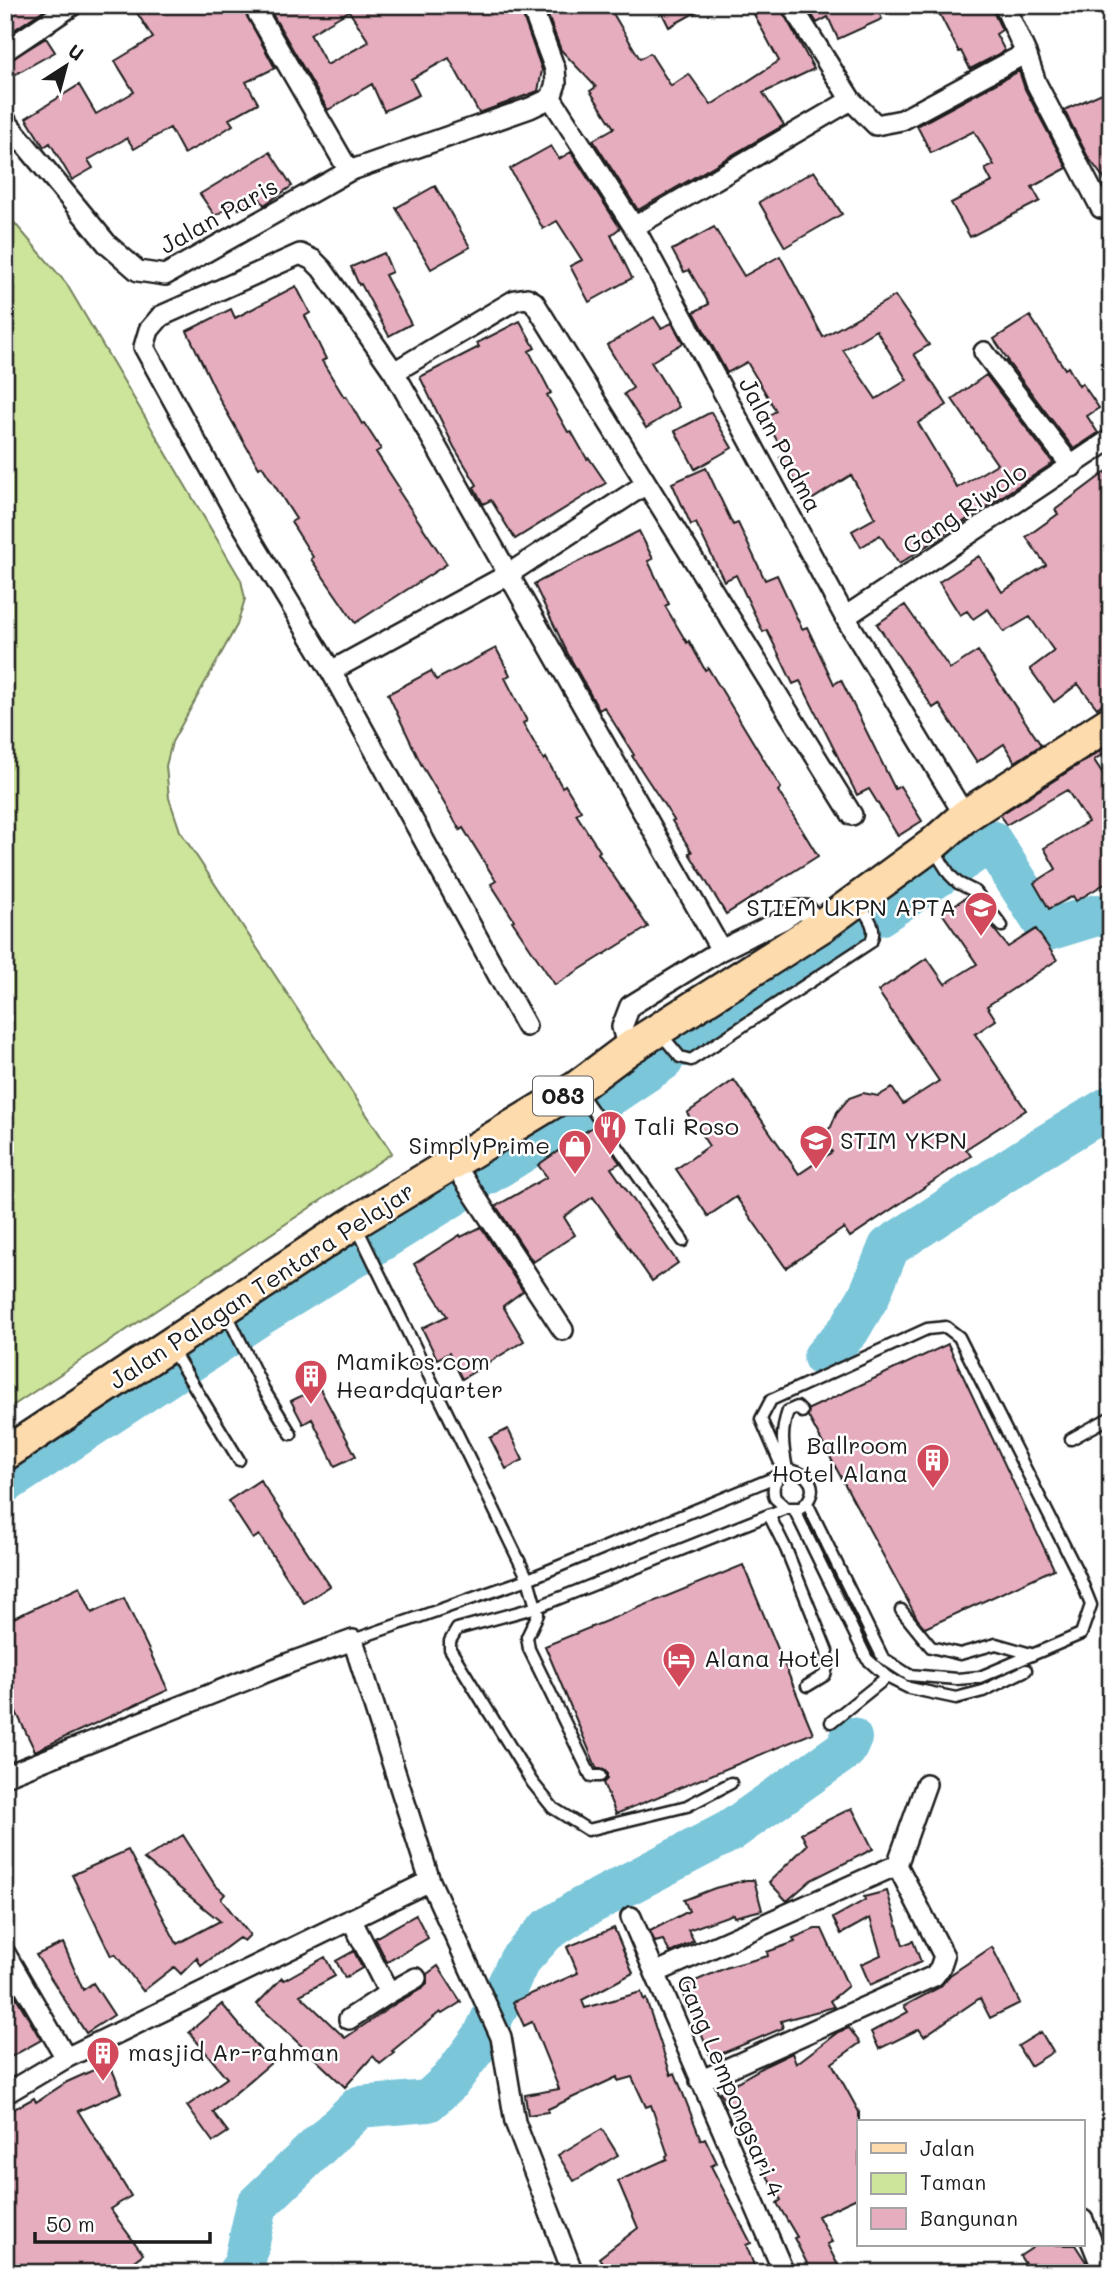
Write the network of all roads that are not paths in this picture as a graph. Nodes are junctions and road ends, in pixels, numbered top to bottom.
1 (73, 5) edge
2 (253, 5) edge
3 (531, 5) edge
4 (791, 5) edge
5 (1004, 5) edge
6 (5, 51) edge
7 (1026, 53) junction
8 (551, 98) junction
9 (852, 100) junction
10 (5, 120) edge
11 (349, 171) junction
12 (1106, 209) edge
13 (634, 227) junction
14 (985, 352) dead end
15 (394, 372) junction
16 (1111, 439) edge
17 (1072, 467) junction
18 (646, 484) junction
19 (507, 575) junction
20 (845, 617) junction
21 (331, 671) junction
22 (1111, 722) edge
23 (852, 815) dead end
24 (965, 816) junction
25 (936, 853) junction
26 (858, 900) junction
27 (1002, 926) dead end
28 (820, 927) junction
29 (721, 950) junction
30 (526, 1026) dead end
31 (657, 1030) junction
32 (628, 1049) junction
33 (576, 1088) junction
34 (454, 1164) junction
35 (357, 1231) junction
36 (683, 1241) dead end
37 (228, 1316) junction
38 (563, 1330) dead end
39 (171, 1349) junction
40 (802, 1412) dead end
41 (1111, 1417) edge
42 (291, 1434) dead end
43 (1071, 1438) dead end
44 (5, 1454) edge
45 (239, 1460) dead end
46 (783, 1473) junction
47 (807, 1503) junction
48 (790, 1509) junction
49 (769, 1515) junction
50 (528, 1579) junction
51 (537, 1607) junction
52 (901, 1610) dead end
53 (353, 1640) junction
54 (1031, 1654) junction
55 (1026, 1670) dead end
56 (887, 1677) junction
57 (906, 1680) junction
58 (807, 1686) dead end
59 (831, 1723) dead end
60 (5, 1776) edge
61 (600, 1776) dead end
62 (731, 1783) dead end
63 (926, 1784) dead end
64 (897, 1865) junction
65 (430, 1881) junction
66 (631, 1917) dead end
67 (351, 1920) junction
68 (5, 1953) edge
69 (654, 1973) junction
70 (416, 1978) dead end
71 (388, 1993) junction
72 (349, 2019) dead end
73 (66, 2058) junction
74 (700, 2081) junction
75 (5, 2094) edge
76 (1084, 2223) edge
77 (573, 2273) edge
78 (783, 2273) edge
79 (1104, 2273) edge

1 - 6 street
2 - 11 street
3 - 8 street
4 - 9 street
5 - 7 street
7 - 9 street
7 - 12 street
8 - 11 street, Jalan Paris
8 - 13 street, Jalan Padma
9 - 13 street
10 - 11 street, Jalan Paris
13 - 20 street, Jalan Padma
14 - 17 street
15 - 18 street
15 - 19 street
15 - 21 street
16 - 17 street, Gang Riwolo
17 - 20 street, Gang Riwolo
18 - 19 street
18 - 23 street
19 - 21 street
19 - 29 street
20 - 24 street, Jalan Padma
21 - 30 street
22 - 24 main road, Jalan Palagan Tentara Pelajar / 083
24 - 25 main road, Jalan Palagan Tentara Pelajar / 083
25 - 26 main road, Jalan Palagan Tentara Pelajar / 083
25 - 27 lane
26 - 28 main road, Jalan Palagan Tentara Pelajar / 083
26 - 31 lane
28 - 29 street
28 - 31 main road, Jalan Palagan Tentara Pelajar / 083
29 - 32 street
31 - 32 main road, Jalan Palagan Tentara Pelajar / 083
32 - 33 main road, Jalan Palagan Tentara Pelajar / 083
33 - 34 main road, Jalan Palagan Tentara Pelajar / 083
33 - 36 lane
34 - 35 main road, Jalan Palagan Tentara Pelajar / 083
34 - 38 street
35 - 37 main road, Jalan Palagan Tentara Pelajar / 083
35 - 50 lane
37 - 39 main road, Jalan Palagan Tentara Pelajar / 083
37 - 42 lane
39 - 44 main road, Jalan Palagan Tentara Pelajar / 083
39 - 45 lane
40 - 46 lane
41 - 43 lane
46 - 47 lane
46 - 48 lane
46 - 50 lane
46 - 54 lane
47 - 48 lane
47 - 57 lane
48 - 49 lane
48 - 56 lane
49 - 51 lane
49 - 58 lane
50 - 51 lane
50 - 53 lane
51 - 61 lane
51 - 62 lane
52 - 54 lane
53 - 60 street
53 - 65 street
54 - 57 lane
55 - 57 lane
56 - 57 lane
56 - 59 lane
63 - 64 street
64 - 69 street
64 - 74 street
65 - 67 street
65 - 77 street
66 - 69 street, Gang Lempongsari 4
67 - 71 street
67 - 73 street
68 - 73 street
69 - 74 street, Gang Lempongsari 4
70 - 71 street
71 - 72 street
73 - 75 street
74 - 78 street, Gang Lempongsari 4
76 - 79 street

